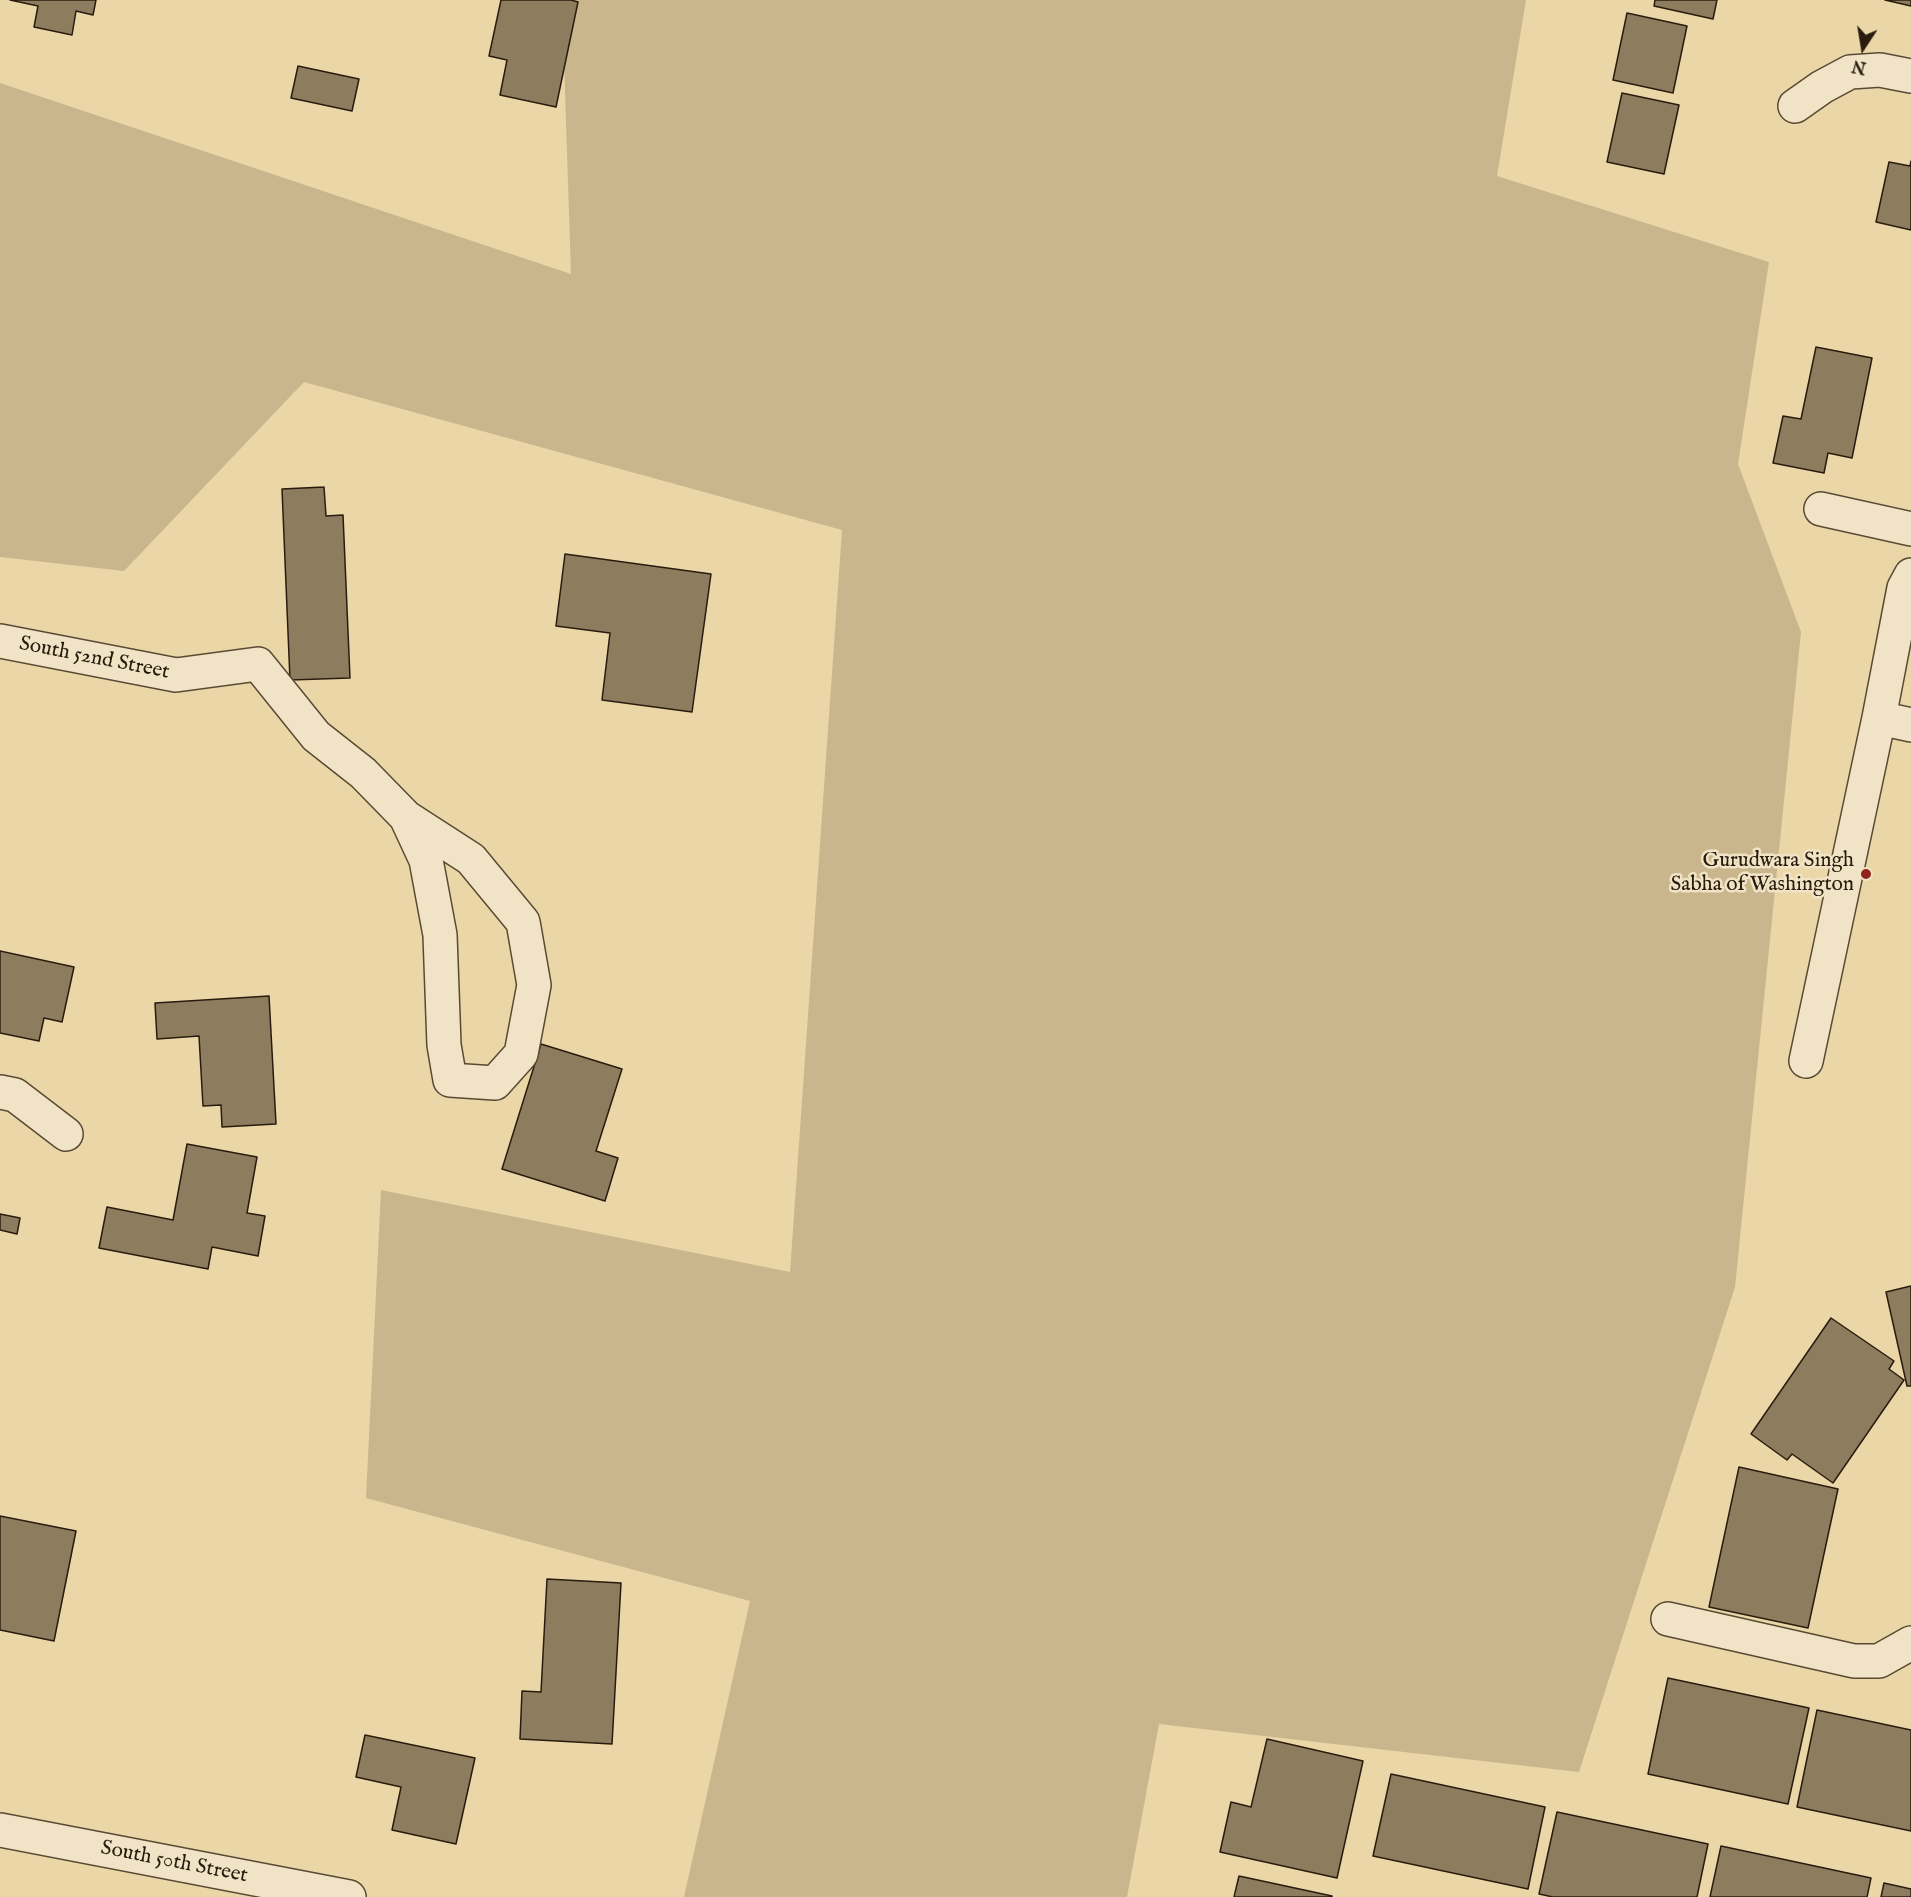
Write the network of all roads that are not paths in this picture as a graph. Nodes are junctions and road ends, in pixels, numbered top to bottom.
1 (1911, 76) edge
2 (1795, 106) dead end
3 (1821, 509) dead end
4 (1911, 529) edge
5 (1911, 575) edge
6 (0, 641) edge
7 (1879, 718) junction
8 (1911, 725) edge
9 (406, 817) junction
10 (1806, 1061) dead end
11 (0, 1092) edge
12 (66, 1134) dead end
13 (1668, 1619) dead end
14 (1911, 1643) edge
15 (0, 1830) edge
16 (349, 1897) edge

1 - 2 street
3 - 4 street
5 - 7 street
6 - 9 street, South 52nd Street
7 - 8 street
7 - 10 street
9 - 9 street
11 - 12 street
13 - 14 street
15 - 16 street, South 50th Street

